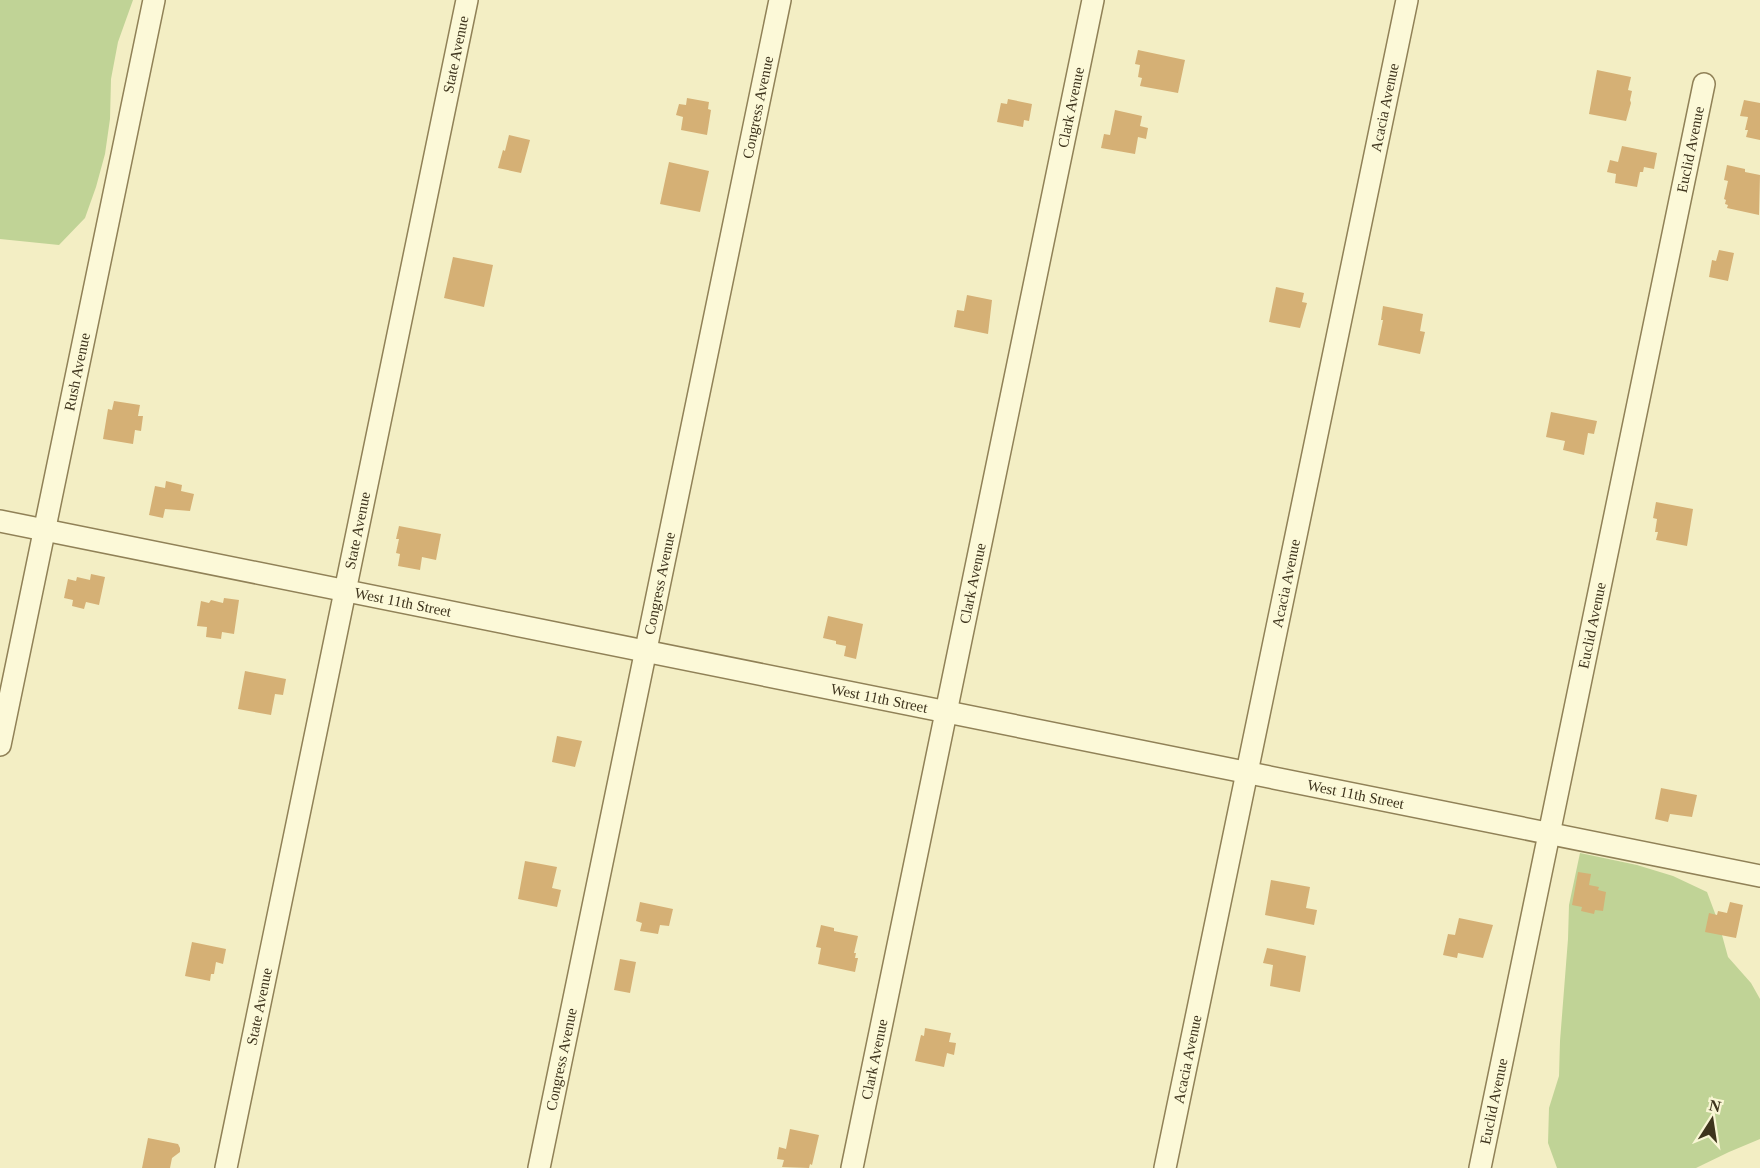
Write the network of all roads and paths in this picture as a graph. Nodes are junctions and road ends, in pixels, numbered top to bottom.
1 (154, 0) edge
2 (467, 0) edge
3 (780, 0) edge
4 (1093, 0) edge
5 (1407, 0) edge
6 (1704, 84) dead end
7 (0, 521) edge
8 (44, 530) junction
9 (345, 591) junction
10 (646, 651) junction
11 (946, 712) junction
12 (0, 745) edge
13 (1247, 772) junction
14 (1549, 834) junction
15 (1760, 876) edge
16 (226, 1168) edge
17 (539, 1168) edge
18 (852, 1168) edge
19 (1165, 1168) edge
20 (1480, 1168) edge

1 - 8 street, Rush Avenue
2 - 9 street, State Avenue
3 - 10 street, Congress Avenue
4 - 11 street, Clark Avenue
5 - 13 street, Acacia Avenue
6 - 14 street, Euclid Avenue
7 - 8 street, West 11th Street
8 - 9 street, West 11th Street
8 - 12 street, Rush Avenue
9 - 10 street, West 11th Street
9 - 16 street, State Avenue
10 - 11 street, West 11th Street
10 - 17 street, Congress Avenue
11 - 13 street, West 11th Street
11 - 18 street, Clark Avenue
13 - 14 street, West 11th Street
13 - 19 street, Acacia Avenue
14 - 15 street, West 11th Street
14 - 20 street, Euclid Avenue

